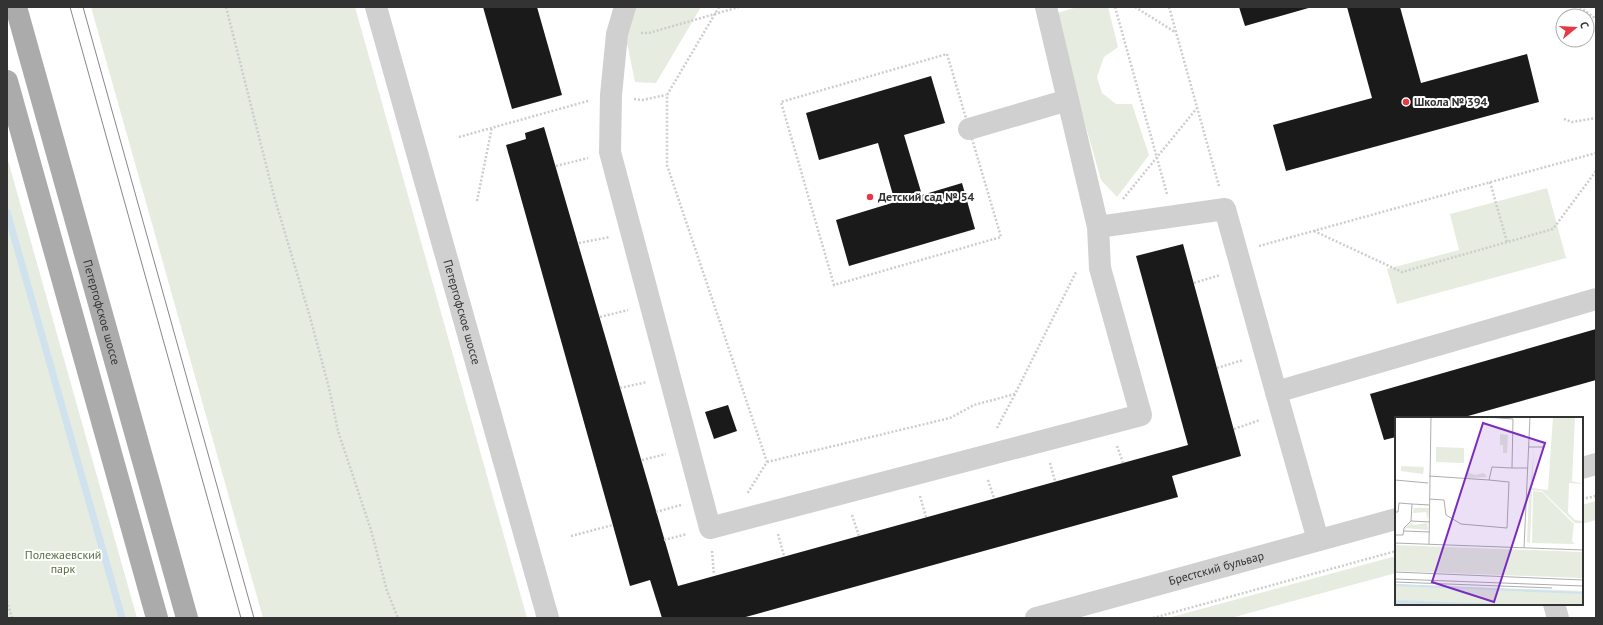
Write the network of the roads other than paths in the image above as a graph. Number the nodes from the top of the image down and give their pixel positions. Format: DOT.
graph roads {
  1 [pos="16,7"];
  2 [pos="376,7"];
  3 [pos="625,7"];
  4 [pos="1046,7"];
  5 [pos="7,81"];
  6 [pos="1068,100"];
  7 [pos="969,129"];
  8 [pos="1098,227"];
  9 [pos="1596,299"];
  10 [pos="1276,392"];
  11 [pos="1596,464"];
  12 [pos="1583,468"];
  13 [pos="1395,518"];
  14 [pos="1318,540"];
  15 [pos="1554,605"];
  16 [pos="157,618"];
  17 [pos="187,618"];
  18 [pos="548,618"];
  19 [pos="1036,618"];
  20 [pos="1558,618"];
  1 -- 17 [label="main road, Петергофское шоссе"];
  2 -- 18 [label="street, Петергофское шоссе"];
  3 -- 8 [label="street"];
  4 -- 6 [label="street"];
  5 -- 16 [label="main road"];
  6 -- 7 [label="street"];
  6 -- 8 [label="street"];
  8 -- 10 [label="street"];
  9 -- 10 [label="street"];
  10 -- 14 [label="street"];
  11 -- 12 [label="street"];
  13 -- 14 [label="street, Брестский бульвар"];
  14 -- 19 [label="street, Брестский бульвар"];
  15 -- 20 [label="street"];
}
